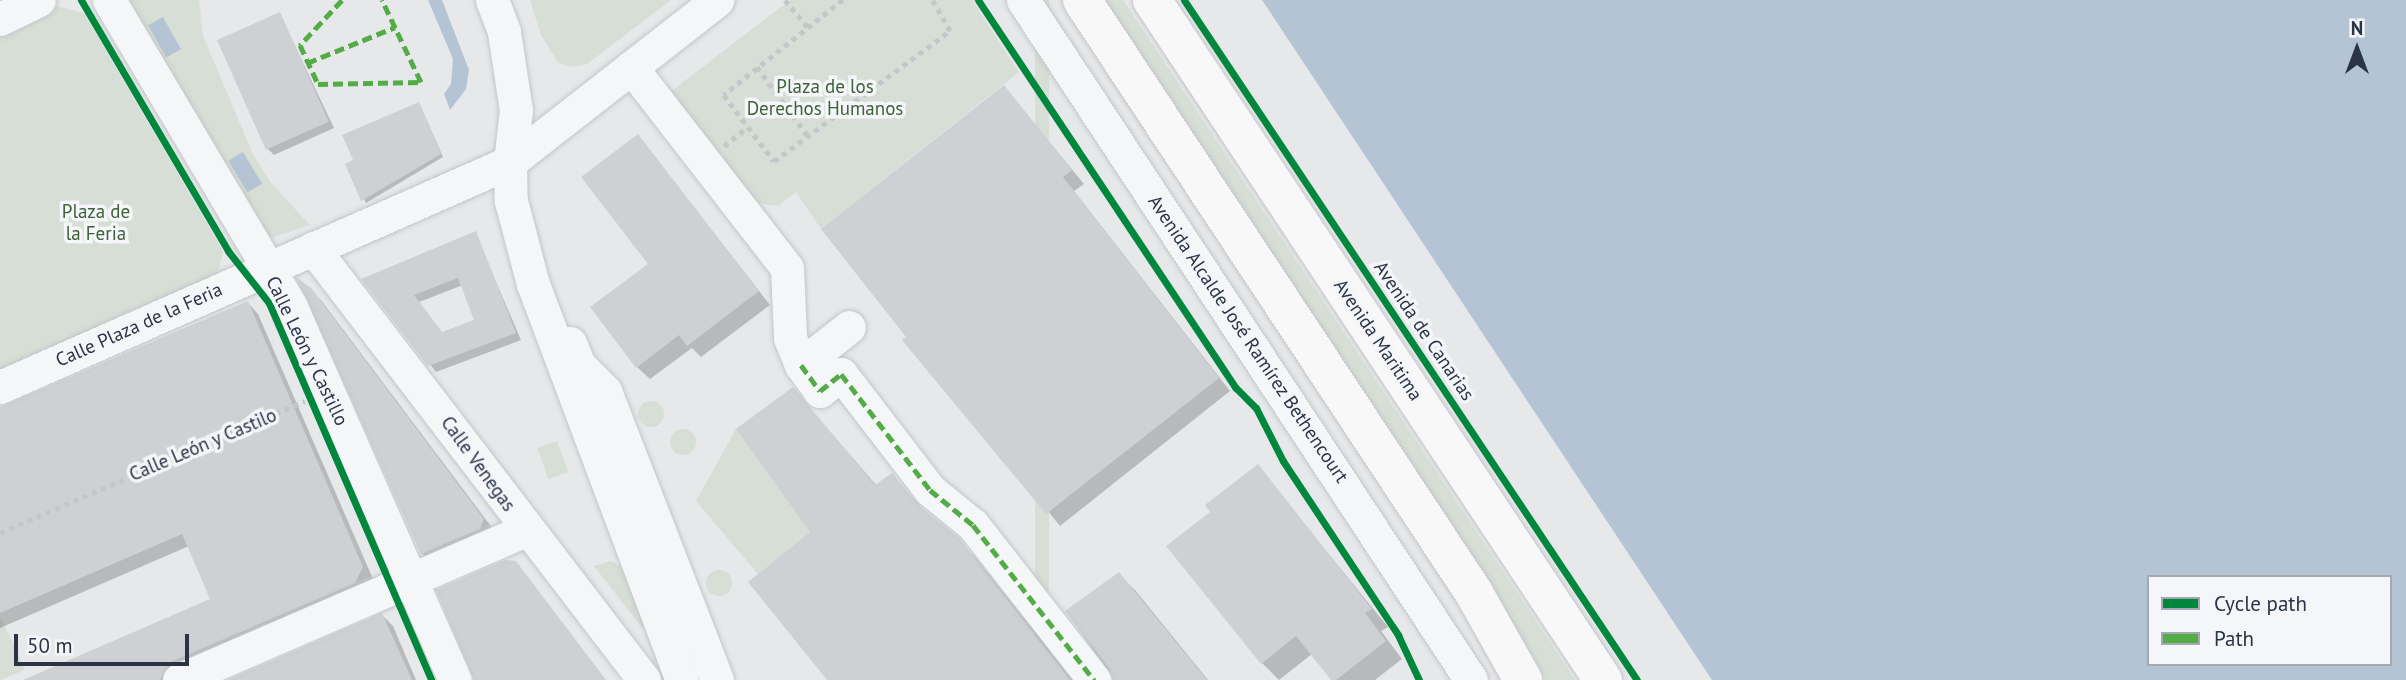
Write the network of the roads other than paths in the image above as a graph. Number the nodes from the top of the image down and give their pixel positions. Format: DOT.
graph roads {
  1 [pos="39,0"];
  2 [pos="109,0"];
  3 [pos="492,0"];
  4 [pos="717,0"];
  5 [pos="1023,0"];
  6 [pos="1082,0"];
  7 [pos="1152,0"];
  8 [pos="0,19"];
  9 [pos="631,67"];
  10 [pos="510,162"];
  11 [pos="511,201"];
  12 [pos="313,248"];
  13 [pos="267,266"];
  14 [pos="849,327"];
  15 [pos="801,365"];
  16 [pos="0,387"];
  17 [pos="526,530"];
  18 [pos="588,572"];
  19 [pos="411,576"];
  20 [pos="631,630"];
  21 [pos="639,674"];
  22 [pos="179,680"];
  23 [pos="456,680"];
  24 [pos="681,680"];
  25 [pos="717,680"];
  26 [pos="1094,680"];
  27 [pos="1471,680"];
  28 [pos="1523,680"];
  29 [pos="1603,680"];
  1 -- 8 [label="street"];
  2 -- 13 [label="street, Calle León y Castillo"];
  3 -- 10 [label="street"];
  4 -- 9 [label="street, Calle Plaza de la Feria"];
  5 -- 27 [label="street, Avenida Alcalde José Ramírez Bethencourt"];
  6 -- 28 [label="highway"];
  7 -- 29 [label="highway, Avenida Maritima"];
  9 -- 10 [label="street, Calle Plaza de la Feria"];
  9 -- 15 [label="street"];
  10 -- 11 [label="street"];
  10 -- 12 [label="street, Calle Plaza de la Feria"];
  11 -- 24 [label="street"];
  11 -- 25 [label="street"];
  12 -- 13 [label="street, Calle Plaza de la Feria"];
  12 -- 17 [label="street, Calle Venegas"];
  13 -- 16 [label="street, Calle Plaza de la Feria"];
  13 -- 19 [label="street, Calle León y Castillo"];
  14 -- 15 [label="street"];
  15 -- 26 [label="street"];
  17 -- 19 [label="street"];
  17 -- 21 [label="street, Calle Venegas"];
  18 -- 20 [label="street"];
  19 -- 22 [label="street"];
  19 -- 23 [label="street, Calle León y Castillo"];
  20 -- 21 [label="street"];
  20 -- 24 [label="street"];
}
